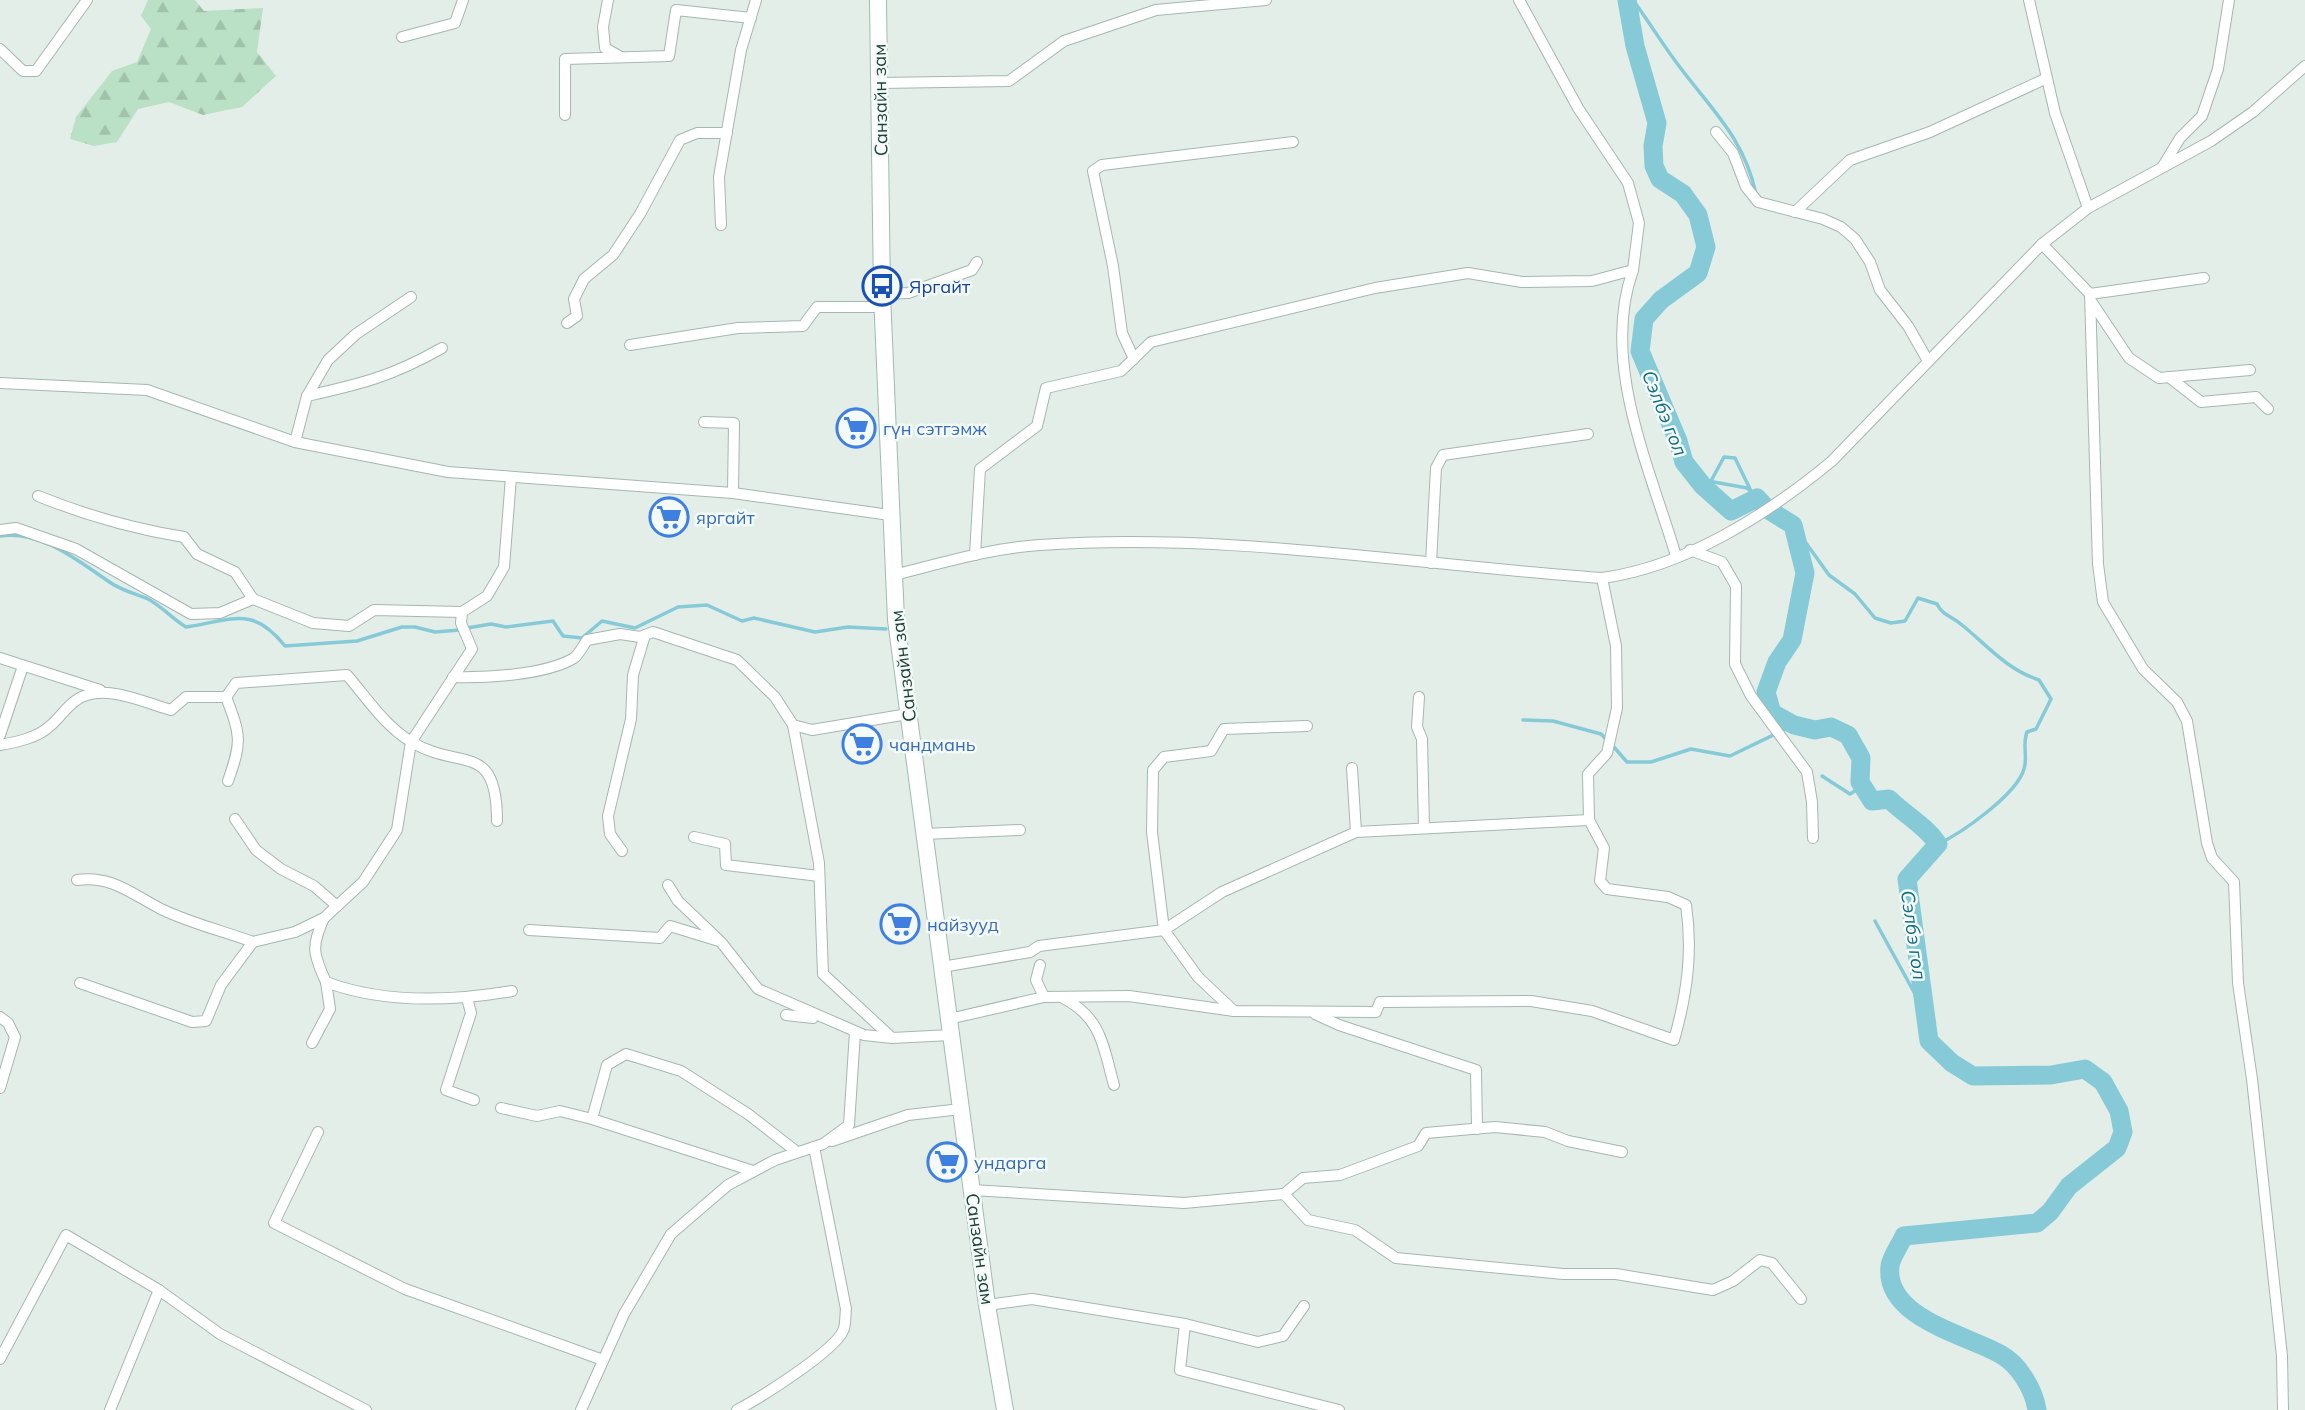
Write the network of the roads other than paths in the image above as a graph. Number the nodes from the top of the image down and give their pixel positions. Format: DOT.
graph roads {
  1 [pos="87,0"];
  2 [pos="463,0"];
  3 [pos="608,0"];
  4 [pos="755,0"];
  5 [pos="878,0"];
  6 [pos="1266,0"];
  7 [pos="1519,0"];
  8 [pos="2029,0"];
  9 [pos="2229,0"];
  10 [pos="751,18"];
  11 [pos="401,37"];
  12 [pos="0,49"];
  13 [pos="621,57"];
  14 [pos="2305,66"];
  15 [pos="2045,79"];
  16 [pos="880,83"];
  17 [pos="565,115"];
  18 [pos="1716,132"];
  19 [pos="727,133"];
  20 [pos="1293,142"];
  21 [pos="2161,169"];
  22 [pos="2088,208"];
  23 [pos="1795,212"];
  24 [pos="721,225"];
  25 [pos="2042,244"];
  26 [pos="977,262"];
  27 [pos="1633,270"];
  28 [pos="2204,278"];
  29 [pos="411,297"];
  30 [pos="2090,297"];
  31 [pos="883,300"];
  32 [pos="567,323"];
  33 [pos="630,345"];
  34 [pos="442,348"];
  35 [pos="1134,359"];
  36 [pos="1928,361"];
  37 [pos="2250,370"];
  38 [pos="2169,377"];
  39 [pos="0,383"];
  40 [pos="307,396"];
  41 [pos="2268,409"];
  42 [pos="704,422"];
  43 [pos="1588,434"];
  44 [pos="295,442"];
  45 [pos="511,477"];
  46 [pos="733,493"];
  47 [pos="38,496"];
  48 [pos="890,515"];
  49 [pos="0,530"];
  50 [pos="1690,550"];
  51 [pos="975,555"];
  52 [pos="1676,556"];
  53 [pos="1431,563"];
  54 [pos="894,575"];
  55 [pos="1602,578"];
  56 [pos="253,599"];
  57 [pos="462,612"];
  58 [pos="645,635"];
  59 [pos="0,658"];
  60 [pos="23,666"];
  61 [pos="453,677"];
  62 [pos="109,693"];
  63 [pos="226,696"];
  64 [pos="1419,697"];
  65 [pos="908,714"];
  66 [pos="793,725"];
  67 [pos="1307,726"];
  68 [pos="0,735"];
  69 [pos="411,742"];
  70 [pos="0,745"];
  71 [pos="1352,768"];
  72 [pos="228,781"];
  73 [pos="235,819"];
  74 [pos="1588,820"];
  75 [pos="497,821"];
  76 [pos="1424,828"];
  77 [pos="1020,830"];
  78 [pos="1356,832"];
  79 [pos="924,834"];
  80 [pos="694,837"];
  81 [pos="1813,838"];
  82 [pos="622,851"];
  83 [pos="819,876"];
  84 [pos="77,880"];
  85 [pos="668,885"];
  86 [pos="337,906"];
  87 [pos="324,918"];
  88 [pos="528,930"];
  89 [pos="1164,930"];
  90 [pos="253,942"];
  91 [pos="721,942"];
  92 [pos="1040,965"];
  93 [pos="942,967"];
  94 [pos="326,982"];
  95 [pos="80,983"];
  96 [pos="512,991"];
  97 [pos="1057,995"];
  98 [pos="1044,997"];
  99 [pos="467,999"];
  100 [pos="1234,1011"];
  101 [pos="1309,1011"];
  102 [pos="786,1015"];
  103 [pos="0,1017"];
  104 [pos="826,1021"];
  105 [pos="950,1027"];
  106 [pos="855,1032"];
  107 [pos="892,1038"];
  108 [pos="312,1043"];
  109 [pos="1114,1085"];
  110 [pos="0,1088"];
  111 [pos="474,1100"];
  112 [pos="501,1108"];
  113 [pos="961,1109"];
  114 [pos="592,1119"];
  115 [pos="1478,1129"];
  116 [pos="318,1132"];
  117 [pos="819,1145"];
  118 [pos="797,1152"];
  119 [pos="1622,1153"];
  120 [pos="753,1171"];
  121 [pos="972,1190"];
  122 [pos="1284,1194"];
  123 [pos="159,1290"];
  124 [pos="1801,1299"];
  125 [pos="987,1305"];
  126 [pos="1304,1306"];
  127 [pos="1185,1324"];
  128 [pos="0,1359"];
  129 [pos="603,1360"];
  130 [pos="115,1408"];
  131 [pos="366,1410"];
  132 [pos="581,1410"];
  133 [pos="737,1410"];
  134 [pos="1005,1410"];
  135 [pos="1339,1410"];
  136 [pos="2283,1410"];
  1 -- 12 [label="street"];
  2 -- 11 [label="street"];
  3 -- 13 [label="street"];
  4 -- 10 [label="street"];
  5 -- 16 [label="main road, Санзайн зам"];
  6 -- 16 [label="street"];
  7 -- 27 [label="street"];
  8 -- 15 [label="street"];
  9 -- 21 [label="street"];
  10 -- 13 [label="street"];
  10 -- 19 [label="street"];
  13 -- 17 [label="street"];
  14 -- 21 [label="street"];
  15 -- 22 [label="street"];
  15 -- 23 [label="street"];
  16 -- 31 [label="main road, Санзайн зам"];
  18 -- 23 [label="street"];
  19 -- 24 [label="street"];
  19 -- 32 [label="street"];
  20 -- 35 [label="street"];
  21 -- 22 [label="street"];
  22 -- 25 [label="street"];
  23 -- 36 [label="street"];
  25 -- 30 [label="street"];
  25 -- 36 [label="street"];
  26 -- 31 [label="street"];
  27 -- 35 [label="street"];
  27 -- 52 [label="street"];
  28 -- 30 [label="street"];
  29 -- 40 [label="street"];
  30 -- 38 [label="street"];
  30 -- 136 [label="street"];
  31 -- 33 [label="street"];
  31 -- 48 [label="main road, Санзайн зам"];
  34 -- 40 [label="street"];
  35 -- 51 [label="street"];
  36 -- 50 [label="street"];
  37 -- 38 [label="street"];
  38 -- 41 [label="street"];
  39 -- 44 [label="street"];
  40 -- 44 [label="street"];
  42 -- 46 [label="street"];
  43 -- 53 [label="street"];
  44 -- 45 [label="street"];
  45 -- 46 [label="street"];
  45 -- 57 [label="street"];
  46 -- 48 [label="street"];
  47 -- 56 [label="street"];
  48 -- 54 [label="main road, Санзайн зам"];
  49 -- 56 [label="street"];
  50 -- 52 [label="street"];
  50 -- 81 [label="street"];
  51 -- 53 [label="street"];
  51 -- 54 [label="street"];
  52 -- 55 [label="street"];
  53 -- 55 [label="street"];
  54 -- 65 [label="main road, Санзайн зам"];
  55 -- 74 [label="street"];
  56 -- 57 [label="street"];
  57 -- 61 [label="street"];
  58 -- 61 [label="street"];
  58 -- 66 [label="street"];
  58 -- 82 [label="street"];
  59 -- 60 [label="street"];
  60 -- 62 [label="street"];
  60 -- 68 [label="street"];
  61 -- 69 [label="street"];
  62 -- 63 [label="street"];
  62 -- 70 [label="street"];
  63 -- 69 [label="street"];
  63 -- 72 [label="street"];
  64 -- 76 [label="street"];
  65 -- 66 [label="street"];
  65 -- 79 [label="main road, Санзайн зам"];
  66 -- 83 [label="street"];
  67 -- 89 [label="street"];
  69 -- 75 [label="street"];
  69 -- 86 [label="street"];
  71 -- 78 [label="street"];
  73 -- 86 [label="street"];
  74 -- 76 [label="street"];
  74 -- 101 [label="street"];
  76 -- 78 [label="street"];
  77 -- 79 [label="street"];
  78 -- 89 [label="street"];
  79 -- 93 [label="main road, Санзайн зам"];
  80 -- 83 [label="street"];
  83 -- 107 [label="street"];
  84 -- 90 [label="street"];
  85 -- 91 [label="street"];
  86 -- 87 [label="street"];
  87 -- 90 [label="street"];
  87 -- 94 [label="street"];
  88 -- 91 [label="street"];
  89 -- 93 [label="street"];
  89 -- 100 [label="street"];
  90 -- 95 [label="street"];
  91 -- 104 [label="street"];
  92 -- 98 [label="street"];
  93 -- 105 [label="main road, Санзайн зам"];
  94 -- 99 [label="street"];
  94 -- 108 [label="street"];
  96 -- 99 [label="street"];
  97 -- 98 [label="street"];
  97 -- 100 [label="street"];
  97 -- 109 [label="street"];
  98 -- 105 [label="street"];
  99 -- 111 [label="street"];
  100 -- 101 [label="street"];
  101 -- 115 [label="street"];
  102 -- 104 [label="street"];
  103 -- 110 [label="street"];
  104 -- 106 [label="street"];
  105 -- 107 [label="street"];
  105 -- 113 [label="main road, Санзайн зам"];
  106 -- 107 [label="street"];
  106 -- 117 [label="street"];
  112 -- 114 [label="street"];
  113 -- 117 [label="street"];
  113 -- 121 [label="main road, Санзайн зам"];
  114 -- 118 [label="street"];
  114 -- 120 [label="street"];
  115 -- 119 [label="street"];
  115 -- 122 [label="street"];
  116 -- 129 [label="street"];
  117 -- 118 [label="street"];
  117 -- 133 [label="street"];
  118 -- 120 [label="street"];
  120 -- 129 [label="street"];
  121 -- 122 [label="street"];
  121 -- 125 [label="main road, Санзайн зам"];
  122 -- 124 [label="street"];
  123 -- 128 [label="street"];
  123 -- 130 [label="street"];
  123 -- 131 [label="street"];
  125 -- 127 [label="street"];
  125 -- 134 [label="main road, Санзайн зам"];
  126 -- 127 [label="street"];
  127 -- 135 [label="street"];
  129 -- 132 [label="street"];
}
